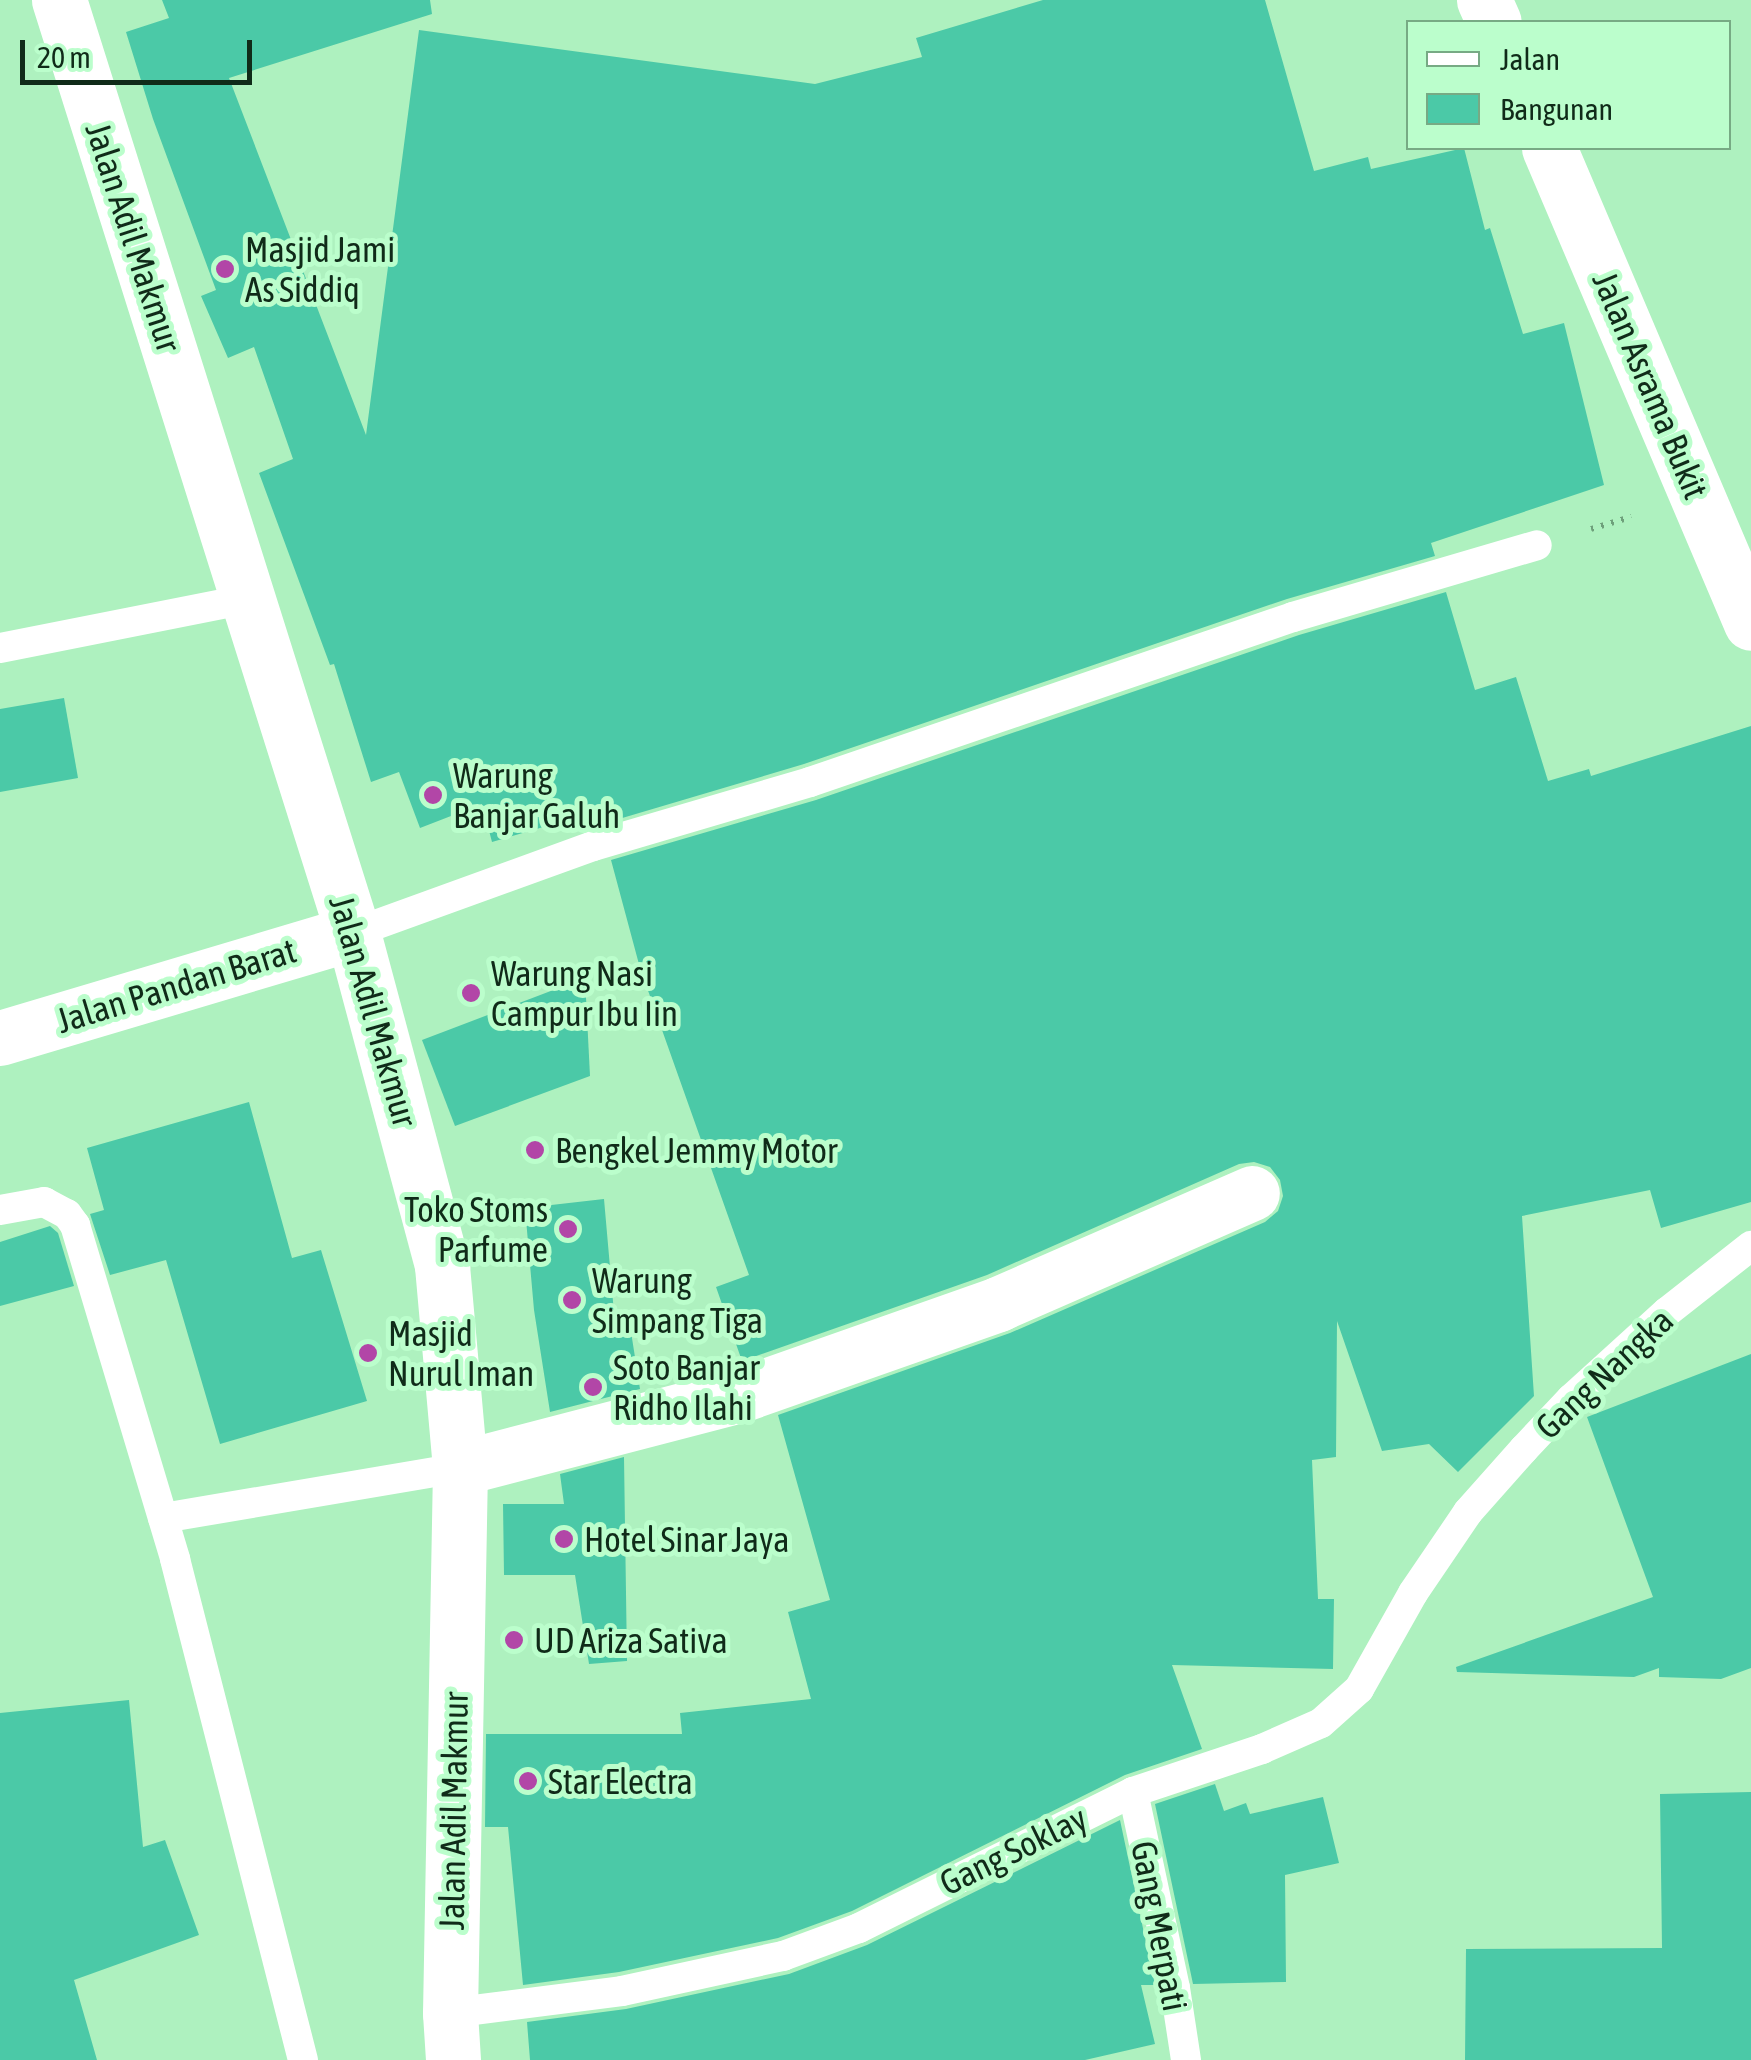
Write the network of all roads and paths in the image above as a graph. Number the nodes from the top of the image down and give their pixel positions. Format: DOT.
graph roads {
  1 [pos="59,0"];
  2 [pos="1550,150"];
  3 [pos="1700,497"];
  4 [pos="1537,545"];
  5 [pos="248,599"];
  6 [pos="1751,623"];
  7 [pos="0,648"];
  8 [pos="353,933"];
  9 [pos="0,1038"];
  10 [pos="1252,1192"];
  11 [pos="0,1210"];
  12 [pos="1751,1246"];
  13 [pos="460,1468"];
  14 [pos="1468,1512"];
  15 [pos="163,1518"];
  16 [pos="1133,1792"];
  17 [pos="452,2036"];
  18 [pos="304,2060"];
  19 [pos="1186,2060"];
  1 -- 5 [label="street, Jalan Adil Makmur"];
  2 -- 3 [label="street, Jalan Asrama Bukit"];
  3 -- 4 [label="path"];
  3 -- 6 [label="street, Jalan Asrama Bukit"];
  4 -- 8 [label="lane"];
  5 -- 7 [label="lane"];
  5 -- 8 [label="street, Jalan Adil Makmur"];
  8 -- 9 [label="street, Jalan Pandan Barat"];
  8 -- 13 [label="street, Jalan Adil Makmur"];
  10 -- 13 [label="street"];
  11 -- 15 [label="lane"];
  12 -- 14 [label="lane, Gang Nangka"];
  13 -- 15 [label="lane"];
  13 -- 17 [label="street, Jalan Adil Makmur"];
  14 -- 16 [label="lane, Gang Soklay"];
  15 -- 18 [label="lane"];
  16 -- 17 [label="lane, Gang Soklay"];
  16 -- 19 [label="lane, Gang Merpati"];
}
